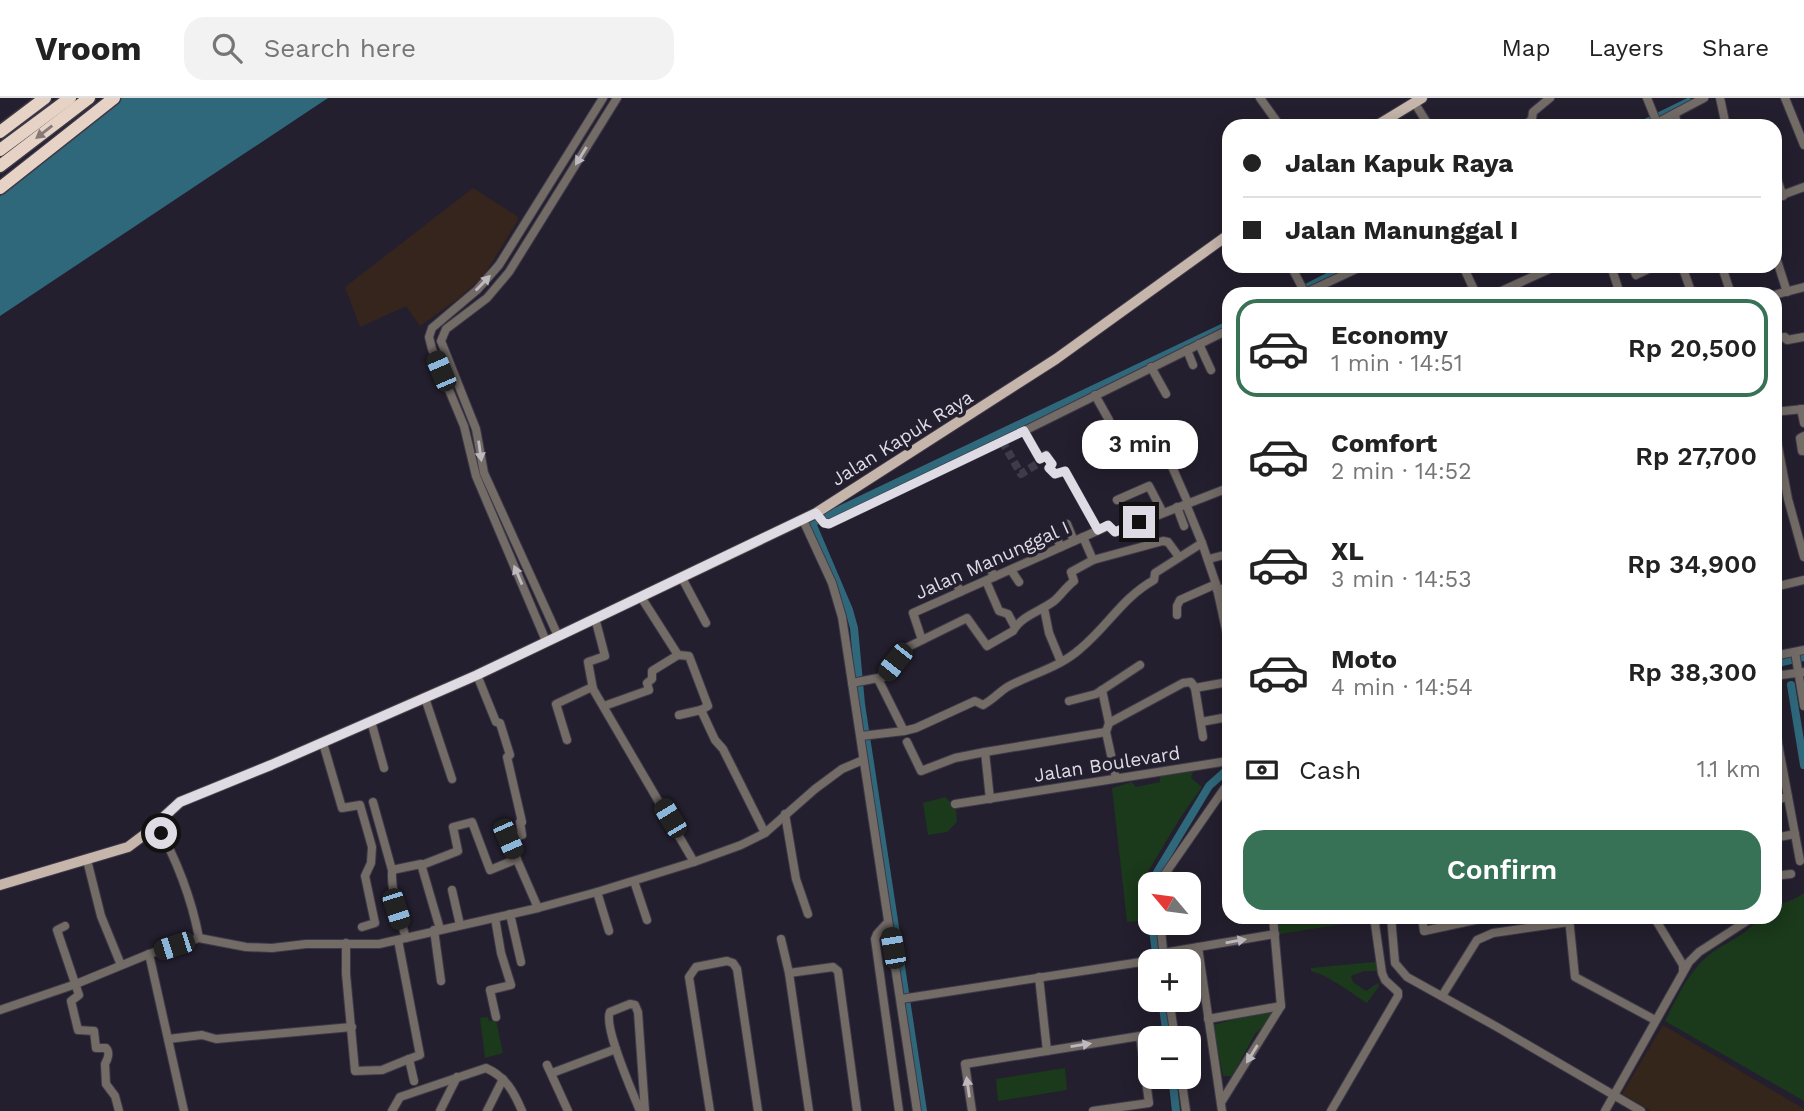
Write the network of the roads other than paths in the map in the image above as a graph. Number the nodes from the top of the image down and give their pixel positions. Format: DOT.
graph roads {
  1 [pos="45,98"];
  2 [pos="70,98"];
  3 [pos="89,98"];
  4 [pos="114,98"];
  5 [pos="603,98"];
  6 [pos="617,98"];
  7 [pos="1259,98"];
  8 [pos="1550,98"];
  9 [pos="1647,98"];
  10 [pos="1704,98"];
  11 [pos="1720,98"];
  12 [pos="1785,98"];
  13 [pos="1418,100"];
  14 [pos="1675,114"];
  15 [pos="1275,119"];
  16 [pos="1388,119"];
  17 [pos="1426,119"];
  18 [pos="1532,119"];
  19 [pos="1654,119"];
  20 [pos="1661,119"];
  21 [pos="1676,119"];
  22 [pos="1724,119"];
  23 [pos="0,132"];
  24 [pos="1804,145"];
  25 [pos="0,150"];
  26 [pos="0,166"];
  27 [pos="1804,187"];
  28 [pos="0,188"];
  29 [pos="1782,196"];
  30 [pos="1222,239"];
  31 [pos="1345,273"];
  32 [pos="1541,273"];
  33 [pos="1781,273"];
  34 [pos="1312,287"];
  35 [pos="1510,287"];
  36 [pos="1804,287"];
  37 [pos="1787,292"];
  38 [pos="1782,293"];
  39 [pos="1222,333"];
  40 [pos="1804,337"];
  41 [pos="1782,338"];
  42 [pos="1199,344"];
  43 [pos="1187,350"];
  44 [pos="1193,365"];
  45 [pos="1151,368"];
  46 [pos="1211,370"];
  47 [pos="1167,394"];
  48 [pos="1096,395"];
  49 [pos="1803,409"];
  50 [pos="1782,411"];
  51 [pos="1109,420"];
  52 [pos="1804,423"];
  53 [pos="1024,431"];
  54 [pos="1804,436"];
  55 [pos="1804,451"];
  56 [pos="1170,462"];
  57 [pos="1782,467"];
  58 [pos="1222,490"];
  59 [pos="1117,500"];
  60 [pos="1187,503"];
  61 [pos="1177,507"];
  62 [pos="1163,513"];
  63 [pos="819,517"];
  64 [pos="803,520"];
  65 [pos="1067,524"];
  66 [pos="1184,526"];
  67 [pos="1098,530"];
  68 [pos="1053,531"];
  69 [pos="1083,537"];
  70 [pos="1074,541"];
  71 [pos="1039,543"];
  72 [pos="1202,543"];
  73 [pos="1060,547"];
  74 [pos="1044,554"];
  75 [pos="1222,556"];
  76 [pos="1804,556"];
  77 [pos="1179,557"];
  78 [pos="1209,559"];
  79 [pos="1093,560"];
  80 [pos="989,565"];
  81 [pos="1011,570"];
  82 [pos="954,576"];
  83 [pos="682,578"];
  84 [pos="990,579"];
  85 [pos="1804,580"];
  86 [pos="1019,582"];
  87 [pos="1782,585"];
  88 [pos="1216,587"];
  89 [pos="1222,587"];
  90 [pos="960,592"];
  91 [pos="641,597"];
  92 [pos="1044,608"];
  93 [pos="1222,613"];
  94 [pos="1177,615"];
  95 [pos="595,618"];
  96 [pos="706,623"];
  97 [pos="1014,627"];
  98 [pos="556,632"];
  99 [pos="544,637"];
  100 [pos="922,640"];
  101 [pos="1799,653"];
  102 [pos="678,655"];
  103 [pos="1061,662"];
  104 [pos="1140,666"];
  105 [pos="1801,672"];
  106 [pos="477,675"];
  107 [pos="1782,675"];
  108 [pos="878,679"];
  109 [pos="853,683"];
  110 [pos="1222,683"];
  111 [pos="1195,688"];
  112 [pos="593,689"];
  113 [pos="1102,690"];
  114 [pos="425,698"];
  115 [pos="1069,701"];
  116 [pos="604,706"];
  117 [pos="1804,706"];
  118 [pos="701,710"];
  119 [pos="679,715"];
  120 [pos="1222,718"];
  121 [pos="371,721"];
  122 [pos="1201,722"];
  123 [pos="1108,727"];
  124 [pos="904,731"];
  125 [pos="865,735"];
  126 [pos="1203,737"];
  127 [pos="567,740"];
  128 [pos="907,742"];
  129 [pos="323,743"];
  130 [pos="985,752"];
  131 [pos="863,760"];
  132 [pos="1222,762"];
  133 [pos="384,768"];
  134 [pos="1782,776"];
  135 [pos="1116,778"];
  136 [pos="452,779"];
  137 [pos="1222,792"];
  138 [pos="1788,797"];
  139 [pos="1782,798"];
  140 [pos="990,799"];
  141 [pos="373,802"];
  142 [pos="955,803"];
  143 [pos="785,814"];
  144 [pos="156,824"];
  145 [pos="765,833"];
  146 [pos="1795,834"];
  147 [pos="1782,836"];
  148 [pos="517,859"];
  149 [pos="87,860"];
  150 [pos="1800,861"];
  151 [pos="694,862"];
  152 [pos="422,864"];
  153 [pos="392,870"];
  154 [pos="1166,872"];
  155 [pos="1791,874"];
  156 [pos="1782,875"];
  157 [pos="634,881"];
  158 [pos="0,885"];
  159 [pos="452,890"];
  160 [pos="597,892"];
  161 [pos="538,908"];
  162 [pos="510,914"];
  163 [pos="808,914"];
  164 [pos="495,918"];
  165 [pos="646,920"];
  166 [pos="888,922"];
  167 [pos="1274,924"];
  168 [pos="1375,924"];
  169 [pos="1392,924"];
  170 [pos="1423,924"];
  171 [pos="1456,924"];
  172 [pos="1544,924"];
  173 [pos="1569,924"];
  174 [pos="1658,924"];
  175 [pos="1742,924"];
  176 [pos="460,925"];
  177 [pos="65,926"];
  178 [pos="362,927"];
  179 [pos="437,930"];
  180 [pos="609,931"];
  181 [pos="1275,934"];
  182 [pos="199,938"];
  183 [pos="402,939"];
  184 [pos="781,939"];
  185 [pos="346,943"];
  186 [pos="1201,950"];
  187 [pos="149,954"];
  188 [pos="521,962"];
  189 [pos="1138,962"];
  190 [pos="121,965"];
  191 [pos="1201,971"];
  192 [pos="1683,971"];
  193 [pos="789,973"];
  194 [pos="1039,977"];
  195 [pos="441,981"];
  196 [pos="76,984"];
  197 [pos="1442,996"];
  198 [pos="902,998"];
  199 [pos="1281,1006"];
  200 [pos="0,1010"];
  201 [pos="496,1017"];
  202 [pos="1208,1019"];
  203 [pos="1655,1020"];
  204 [pos="352,1027"];
  205 [pos="168,1039"];
  206 [pos="616,1049"];
  207 [pos="1047,1051"];
  208 [pos="409,1059"];
  209 [pos="547,1065"];
  210 [pos="552,1073"];
  211 [pos="457,1077"];
  212 [pos="503,1079"];
  213 [pos="414,1081"];
  214 [pos="1182,1089"];
  215 [pos="1614,1095"];
  216 [pos="1222,1101"];
  217 [pos="119,1111"];
  218 [pos="184,1111"];
  219 [pos="392,1111"];
  220 [pos="440,1111"];
  221 [pos="487,1111"];
  222 [pos="522,1111"];
  223 [pos="568,1111"];
  224 [pos="642,1111"];
  225 [pos="710,1111"];
  226 [pos="758,1111"];
  227 [pos="809,1111"];
  228 [pos="858,1111"];
  229 [pos="899,1111"];
  230 [pos="917,1111"];
  231 [pos="972,1111"];
  232 [pos="1093,1111"];
  233 [pos="1185,1111"];
  234 [pos="1222,1111"];
  235 [pos="1331,1111"];
  236 [pos="1605,1111"];
  237 [pos="1640,1111"];
  1 -- 23 [label="highway"];
  2 -- 25 [label="highway"];
  3 -- 26 [label="highway, one-way"];
  4 -- 28 [label="highway"];
  99 -- 5 [label="street, one-way"];
  6 -- 98 [label="street, one-way"];
  7 -- 15 [label="street"];
  8 -- 18 [label="street"];
  9 -- 19 [label="street"];
  10 -- 14 [label="street"];
  11 -- 22 [label="street"];
  12 -- 24 [label="street"];
  13 -- 16 [label="main road"];
  13 -- 17 [label="street"];
  14 -- 20 [label="street"];
  14 -- 21 [label="street"];
  27 -- 29 [label="street"];
  30 -- 63 [label="main road, Jalan Kapuk Raya"];
  31 -- 34 [label="street"];
  32 -- 35 [label="street"];
  33 -- 37 [label="street"];
  36 -- 37 [label="street"];
  37 -- 38 [label="street"];
  39 -- 42 [label="street"];
  40 -- 41 [label="street"];
  42 -- 43 [label="street"];
  42 -- 46 [label="street"];
  43 -- 44 [label="street"];
  43 -- 45 [label="street"];
  45 -- 47 [label="street"];
  45 -- 48 [label="street"];
  48 -- 51 [label="street"];
  48 -- 53 [label="street"];
  49 -- 50 [label="street"];
  49 -- 52 [label="street"];
  53 -- 63 [label="street"];
  53 -- 67 [label="street"];
  54 -- 55 [label="street"];
  56 -- 60 [label="street"];
  57 -- 76 [label="street"];
  58 -- 60 [label="street, Jalan Manunggal I"];
  59 -- 62 [label="street"];
  60 -- 61 [label="street, Jalan Manunggal I"];
  60 -- 72 [label="street"];
  61 -- 62 [label="street, Jalan Manunggal I"];
  61 -- 66 [label="street"];
  62 -- 67 [label="street, Jalan Manunggal I"];
  63 -- 64 [label="main road, Jalan Kapuk Raya"];
  64 -- 83 [label="main road, Jalan Kapuk Raya"];
  64 -- 109 [label="street"];
  65 -- 70 [label="street"];
  67 -- 69 [label="street, Jalan Manunggal I"];
  68 -- 73 [label="street"];
  69 -- 70 [label="street, Jalan Manunggal I"];
  69 -- 79 [label="street"];
  70 -- 73 [label="street, Jalan Manunggal I"];
  71 -- 74 [label="street"];
  72 -- 77 [label="street"];
  72 -- 78 [label="street"];
  73 -- 74 [label="street, Jalan Manunggal I"];
  74 -- 81 [label="street, Jalan Manunggal I"];
  75 -- 78 [label="street"];
  77 -- 79 [label="street"];
  77 -- 103 [label="street"];
  78 -- 88 [label="street"];
  79 -- 92 [label="street"];
  80 -- 84 [label="street"];
  81 -- 84 [label="street, Jalan Manunggal I"];
  81 -- 86 [label="street"];
  82 -- 90 [label="street"];
  83 -- 91 [label="main road, Jalan Kapuk Raya"];
  83 -- 96 [label="street"];
  84 -- 90 [label="street, Jalan Manunggal I"];
  84 -- 97 [label="street"];
  85 -- 87 [label="street"];
  88 -- 89 [label="street"];
  88 -- 93 [label="street"];
  88 -- 94 [label="street"];
  90 -- 100 [label="street, Jalan Manunggal I"];
  91 -- 95 [label="main road, Jalan Kapuk Raya"];
  91 -- 102 [label="street"];
  92 -- 97 [label="street"];
  92 -- 103 [label="street"];
  95 -- 98 [label="main road, Jalan Kapuk Raya"];
  95 -- 112 [label="street"];
  97 -- 100 [label="street"];
  98 -- 99 [label="main road, Jalan Kapuk Raya"];
  99 -- 106 [label="main road, Jalan Kapuk Raya"];
  100 -- 108 [label="street"];
  101 -- 105 [label="street"];
  102 -- 116 [label="street"];
  102 -- 118 [label="street"];
  103 -- 124 [label="street"];
  104 -- 113 [label="street"];
  105 -- 107 [label="street"];
  105 -- 117 [label="street"];
  106 -- 114 [label="main road, Jalan Kapuk Raya"];
  106 -- 148 [label="street"];
  108 -- 109 [label="street"];
  108 -- 124 [label="street"];
  109 -- 125 [label="street"];
  110 -- 111 [label="street"];
  111 -- 122 [label="street"];
  111 -- 123 [label="street"];
  112 -- 116 [label="street"];
  112 -- 127 [label="street"];
  113 -- 115 [label="street"];
  113 -- 123 [label="street"];
  114 -- 121 [label="main road, Jalan Kapuk Raya"];
  114 -- 136 [label="street"];
  116 -- 151 [label="street"];
  118 -- 119 [label="street"];
  118 -- 145 [label="street"];
  120 -- 122 [label="street"];
  121 -- 129 [label="main road, Jalan Kapuk Raya"];
  121 -- 133 [label="street"];
  122 -- 126 [label="street"];
  123 -- 130 [label="street"];
  123 -- 135 [label="street"];
  124 -- 125 [label="street"];
  125 -- 131 [label="street"];
  128 -- 130 [label="street"];
  129 -- 144 [label="main road, Jalan Kapuk Raya"];
  129 -- 178 [label="street"];
  130 -- 140 [label="street"];
  131 -- 143 [label="street"];
  131 -- 166 [label="street"];
  132 -- 135 [label="street, Jalan Boulevard"];
  134 -- 138 [label="street"];
  135 -- 140 [label="street, Jalan Boulevard"];
  137 -- 154 [label="street"];
  138 -- 139 [label="street"];
  138 -- 146 [label="street"];
  140 -- 142 [label="street, Jalan Boulevard"];
  141 -- 153 [label="street"];
  143 -- 145 [label="street"];
  143 -- 163 [label="street"];
  144 -- 149 [label="main road, Jalan Kapuk Raya"];
  144 -- 182 [label="street"];
  145 -- 151 [label="street"];
  146 -- 147 [label="street"];
  146 -- 150 [label="street"];
  148 -- 152 [label="street"];
  148 -- 161 [label="street"];
  149 -- 158 [label="main road, Jalan Kapuk Raya"];
  149 -- 190 [label="street"];
  151 -- 157 [label="street"];
  152 -- 153 [label="street"];
  152 -- 179 [label="street"];
  153 -- 183 [label="street"];
  155 -- 156 [label="street"];
  157 -- 160 [label="street"];
  157 -- 165 [label="street"];
  159 -- 176 [label="street"];
  160 -- 161 [label="street"];
  160 -- 180 [label="street"];
  161 -- 162 [label="street"];
  162 -- 164 [label="street"];
  162 -- 188 [label="street"];
  164 -- 176 [label="street"];
  164 -- 201 [label="street"];
  166 -- 198 [label="street"];
  166 -- 229 [label="street"];
  167 -- 181 [label="street"];
  168 -- 235 [label="street"];
  169 -- 197 [label="street"];
  170 -- 171 [label="street"];
  172 -- 197 [label="street"];
  173 -- 203 [label="street"];
  174 -- 192 [label="street"];
  175 -- 192 [label="street"];
  176 -- 179 [label="street"];
  177 -- 196 [label="street"];
  179 -- 183 [label="street"];
  179 -- 195 [label="street"];
  186 -- 181 [label="street, one-way"];
  181 -- 199 [label="street"];
  182 -- 185 [label="street"];
  182 -- 187 [label="street"];
  183 -- 185 [label="street"];
  183 -- 208 [label="street"];
  184 -- 193 [label="street"];
  185 -- 204 [label="street"];
  187 -- 190 [label="street"];
  187 -- 205 [label="street"];
  189 -- 194 [label="street"];
  190 -- 196 [label="street"];
  191 -- 202 [label="street"];
  192 -- 203 [label="street"];
  193 -- 227 [label="street"];
  193 -- 228 [label="street"];
  194 -- 198 [label="street"];
  194 -- 207 [label="street"];
  196 -- 200 [label="street"];
  196 -- 217 [label="street"];
  197 -- 215 [label="street"];
  198 -- 230 [label="street"];
  199 -- 202 [label="street"];
  199 -- 216 [label="street, one-way"];
  202 -- 216 [label="street"];
  203 -- 215 [label="street"];
  204 -- 205 [label="street"];
  204 -- 208 [label="street"];
  205 -- 218 [label="street"];
  206 -- 210 [label="street"];
  206 -- 224 [label="street"];
  206 -- 224 [label="street"];
  231 -- 207 [label="street, one-way"];
  207 -- 232 [label="street, one-way"];
  208 -- 213 [label="street"];
  209 -- 210 [label="street"];
  210 -- 223 [label="street"];
  211 -- 212 [label="street"];
  211 -- 219 [label="street"];
  211 -- 220 [label="street"];
  212 -- 221 [label="street"];
  212 -- 222 [label="street"];
  214 -- 233 [label="street"];
  215 -- 236 [label="street"];
  215 -- 237 [label="street"];
  216 -- 234 [label="street"];
  225 -- 226 [label="street"];
}
